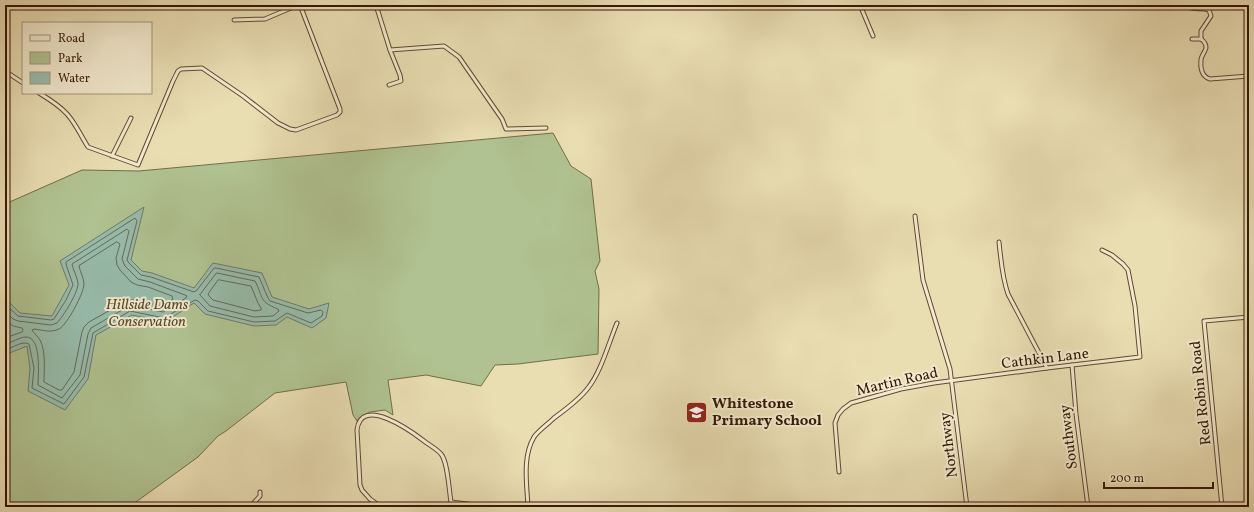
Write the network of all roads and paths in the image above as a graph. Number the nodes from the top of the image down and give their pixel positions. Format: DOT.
graph roads {
  1 [pos="299,5"];
  2 [pos="376,5"];
  3 [pos="860,5"];
  4 [pos="1183,5"];
  5 [pos="234,20"];
  6 [pos="873,36"];
  7 [pos="1192,39"];
  8 [pos="1201,39"];
  9 [pos="390,50"];
  10 [pos="5,71"];
  11 [pos="1249,76"];
  12 [pos="22,82"];
  13 [pos="389,85"];
  14 [pos="40,94"];
  15 [pos="131,118"];
  16 [pos="546,128"];
  17 [pos="112,156"];
  18 [pos="915,216"];
  19 [pos="999,242"];
  20 [pos="1102,250"];
  21 [pos="1249,317"];
  22 [pos="617,323"];
  23 [pos="1072,365"];
  24 [pos="1048,368"];
  25 [pos="952,380"];
  26 [pos="839,472"];
  27 [pos="260,492"];
  28 [pos="451,502"];
  29 [pos="250,507"];
  30 [pos="381,507"];
  31 [pos="448,507"];
  32 [pos="491,507"];
  33 [pos="528,507"];
  34 [pos="967,507"];
  35 [pos="1088,507"];
  36 [pos="1222,507"];
  1 -- 5 [label="street"];
  1 -- 17 [label="street"];
  2 -- 9 [label="street"];
  3 -- 6 [label="street"];
  4 -- 8 [label="street"];
  7 -- 8 [label="street"];
  8 -- 11 [label="street"];
  9 -- 13 [label="street"];
  9 -- 16 [label="street"];
  10 -- 12 [label="street"];
  14 -- 17 [label="street"];
  15 -- 17 [label="street"];
  18 -- 25 [label="street, Northway"];
  19 -- 24 [label="street"];
  20 -- 23 [label="street, Cathkin Lane"];
  21 -- 36 [label="street, Red Robin Road"];
  22 -- 33 [label="street"];
  23 -- 24 [label="street, Cathkin Lane"];
  23 -- 35 [label="street, Southway"];
  24 -- 25 [label="street, Cathkin Lane"];
  25 -- 26 [label="street, Martin Road"];
  25 -- 34 [label="street, Northway"];
  27 -- 29 [label="street"];
  28 -- 30 [label="street"];
  28 -- 31 [label="street"];
  28 -- 32 [label="street"];
}
